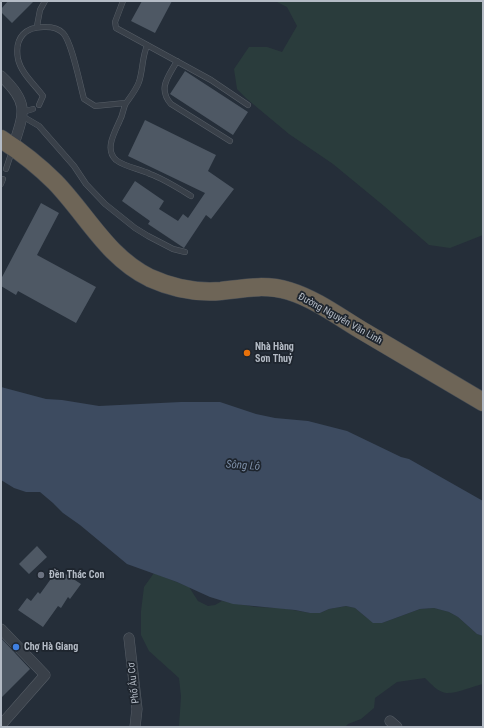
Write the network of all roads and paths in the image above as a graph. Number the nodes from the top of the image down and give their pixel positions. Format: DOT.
graph roads {
  1 [pos="46,1"];
  2 [pos="123,1"];
  3 [pos="37,26"];
  4 [pos="147,46"];
  5 [pos="177,61"];
  6 [pos="1,76"];
  7 [pos="125,103"];
  8 [pos="40,105"];
  9 [pos="248,105"];
  10 [pos="33,108"];
  11 [pos="23,114"];
  12 [pos="230,140"];
  13 [pos="7,143"];
  14 [pos="6,169"];
  15 [pos="191,196"];
  16 [pos="185,252"];
  17 [pos="483,402"];
  18 [pos="1,629"];
  19 [pos="130,638"];
  20 [pos="1,725"];
  21 [pos="135,727"];
  1 -- 3 [label="lane"];
  2 -- 4 [label="lane"];
  3 -- 7 [label="lane"];
  3 -- 8 [label="lane"];
  4 -- 5 [label="lane"];
  4 -- 7 [label="lane"];
  5 -- 9 [label="lane"];
  5 -- 12 [label="lane"];
  6 -- 11 [label="street"];
  7 -- 15 [label="lane"];
  10 -- 11 [label="lane"];
  11 -- 13 [label="street"];
  11 -- 16 [label="lane"];
  13 -- 14 [label="lane"];
  13 -- 17 [label="highway, Đường Nguyễn Văn Linh"];
  18 -- 20 [label="street"];
  19 -- 21 [label="street, Phố Âu Cơ"];
}
